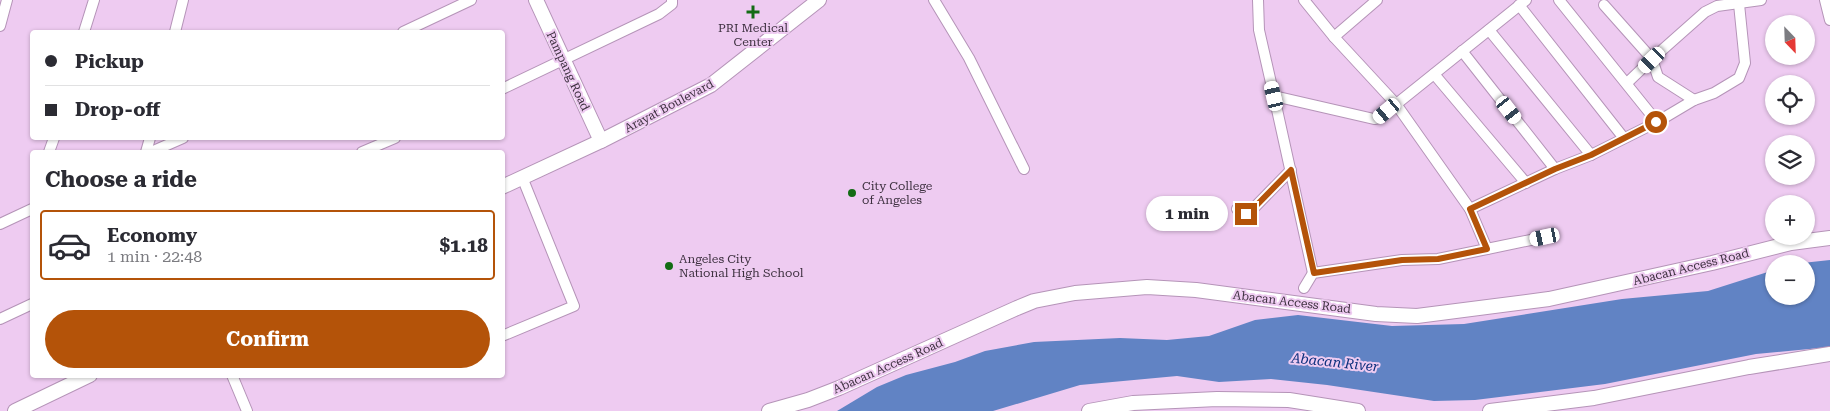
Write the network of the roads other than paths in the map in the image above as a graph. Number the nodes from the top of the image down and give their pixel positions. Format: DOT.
graph roads {
  1 [pos="7,0"];
  2 [pos="94,0"];
  3 [pos="183,0"];
  4 [pos="472,0"];
  5 [pos="536,0"];
  6 [pos="672,0"];
  7 [pos="819,0"];
  8 [pos="934,0"];
  9 [pos="1258,0"];
  10 [pos="1304,0"];
  11 [pos="1377,0"];
  12 [pos="1559,0"];
  13 [pos="1761,0"];
  14 [pos="1825,0"];
  15 [pos="1523,3"];
  16 [pos="1739,4"];
  17 [pos="1604,5"];
  18 [pos="1830,20"];
  19 [pos="0,26"];
  20 [pos="85,30"];
  21 [pos="176,30"];
  22 [pos="407,30"];
  23 [pos="1489,30"];
  24 [pos="1334,37"];
  25 [pos="1462,51"];
  26 [pos="563,60"];
  27 [pos="1652,60"];
  28 [pos="1434,74"];
  29 [pos="1627,83"];
  30 [pos="505,88"];
  31 [pos="1274,96"];
  32 [pos="1694,100"];
  33 [pos="1396,104"];
  34 [pos="1656,122"];
  35 [pos="1623,137"];
  36 [pos="178,140"];
  37 [pos="390,140"];
  38 [pos="602,141"];
  39 [pos="156,150"];
  40 [pos="367,150"];
  41 [pos="1591,155"];
  42 [pos="1024,169"];
  43 [pos="1555,169"];
  44 [pos="1291,170"];
  45 [pos="522,178"];
  46 [pos="1526,183"];
  47 [pos="505,186"];
  48 [pos="1470,209"];
  49 [pos="30,210"];
  50 [pos="1237,210"];
  51 [pos="0,224"];
  52 [pos="1545,237"];
  53 [pos="1830,238"];
  54 [pos="1487,249"];
  55 [pos="1314,273"];
  56 [pos="1304,288"];
  57 [pos="30,305"];
  58 [pos="0,319"];
  59 [pos="505,335"];
  60 [pos="1830,354"];
  61 [pos="84,378"];
  62 [pos="233,378"];
  63 [pos="1276,405"];
  64 [pos="14,411"];
  65 [pos="247,411"];
  66 [pos="769,411"];
  67 [pos="1089,411"];
  68 [pos="1358,411"];
  69 [pos="1490,411"];
  1 -- 19 [label="street"];
  2 -- 20 [label="street"];
  3 -- 21 [label="street"];
  4 -- 22 [label="street"];
  5 -- 26 [label="street, Pampang Road"];
  6 -- 26 [label="street"];
  7 -- 38 [label="street, Arayat Boulevard"];
  8 -- 42 [label="street"];
  9 -- 31 [label="street"];
  10 -- 24 [label="street"];
  11 -- 24 [label="street"];
  12 -- 29 [label="street"];
  13 -- 16 [label="street"];
  14 -- 18 [label="street"];
  15 -- 23 [label="street"];
  15 -- 35 [label="street"];
  16 -- 27 [label="street"];
  16 -- 32 [label="street"];
  17 -- 27 [label="street"];
  23 -- 25 [label="street"];
  23 -- 41 [label="street"];
  24 -- 33 [label="street"];
  25 -- 28 [label="street"];
  25 -- 43 [label="street"];
  26 -- 30 [label="street"];
  26 -- 38 [label="street, Pampang Road"];
  27 -- 29 [label="street"];
  27 -- 32 [label="street"];
  28 -- 33 [label="street"];
  28 -- 46 [label="street"];
  29 -- 34 [label="street"];
  31 -- 33 [label="street"];
  31 -- 44 [label="street"];
  32 -- 34 [label="street"];
  33 -- 48 [label="street"];
  34 -- 35 [label="street"];
  35 -- 41 [label="street"];
  36 -- 39 [label="street"];
  37 -- 40 [label="street"];
  38 -- 45 [label="street, Arayat Boulevard"];
  41 -- 43 [label="street"];
  43 -- 46 [label="street"];
  44 -- 50 [label="street"];
  44 -- 55 [label="street"];
  45 -- 47 [label="street, Arayat Boulevard"];
  45 -- 59 [label="street"];
  46 -- 48 [label="street"];
  48 -- 54 [label="street"];
  49 -- 51 [label="street"];
  52 -- 54 [label="street"];
  53 -- 66 [label="street, Abacan Access Road"];
  54 -- 55 [label="street"];
  55 -- 56 [label="street"];
  57 -- 58 [label="street"];
  60 -- 69 [label="street"];
  61 -- 64 [label="street"];
  62 -- 65 [label="street"];
  63 -- 67 [label="street"];
  63 -- 68 [label="street"];
}
